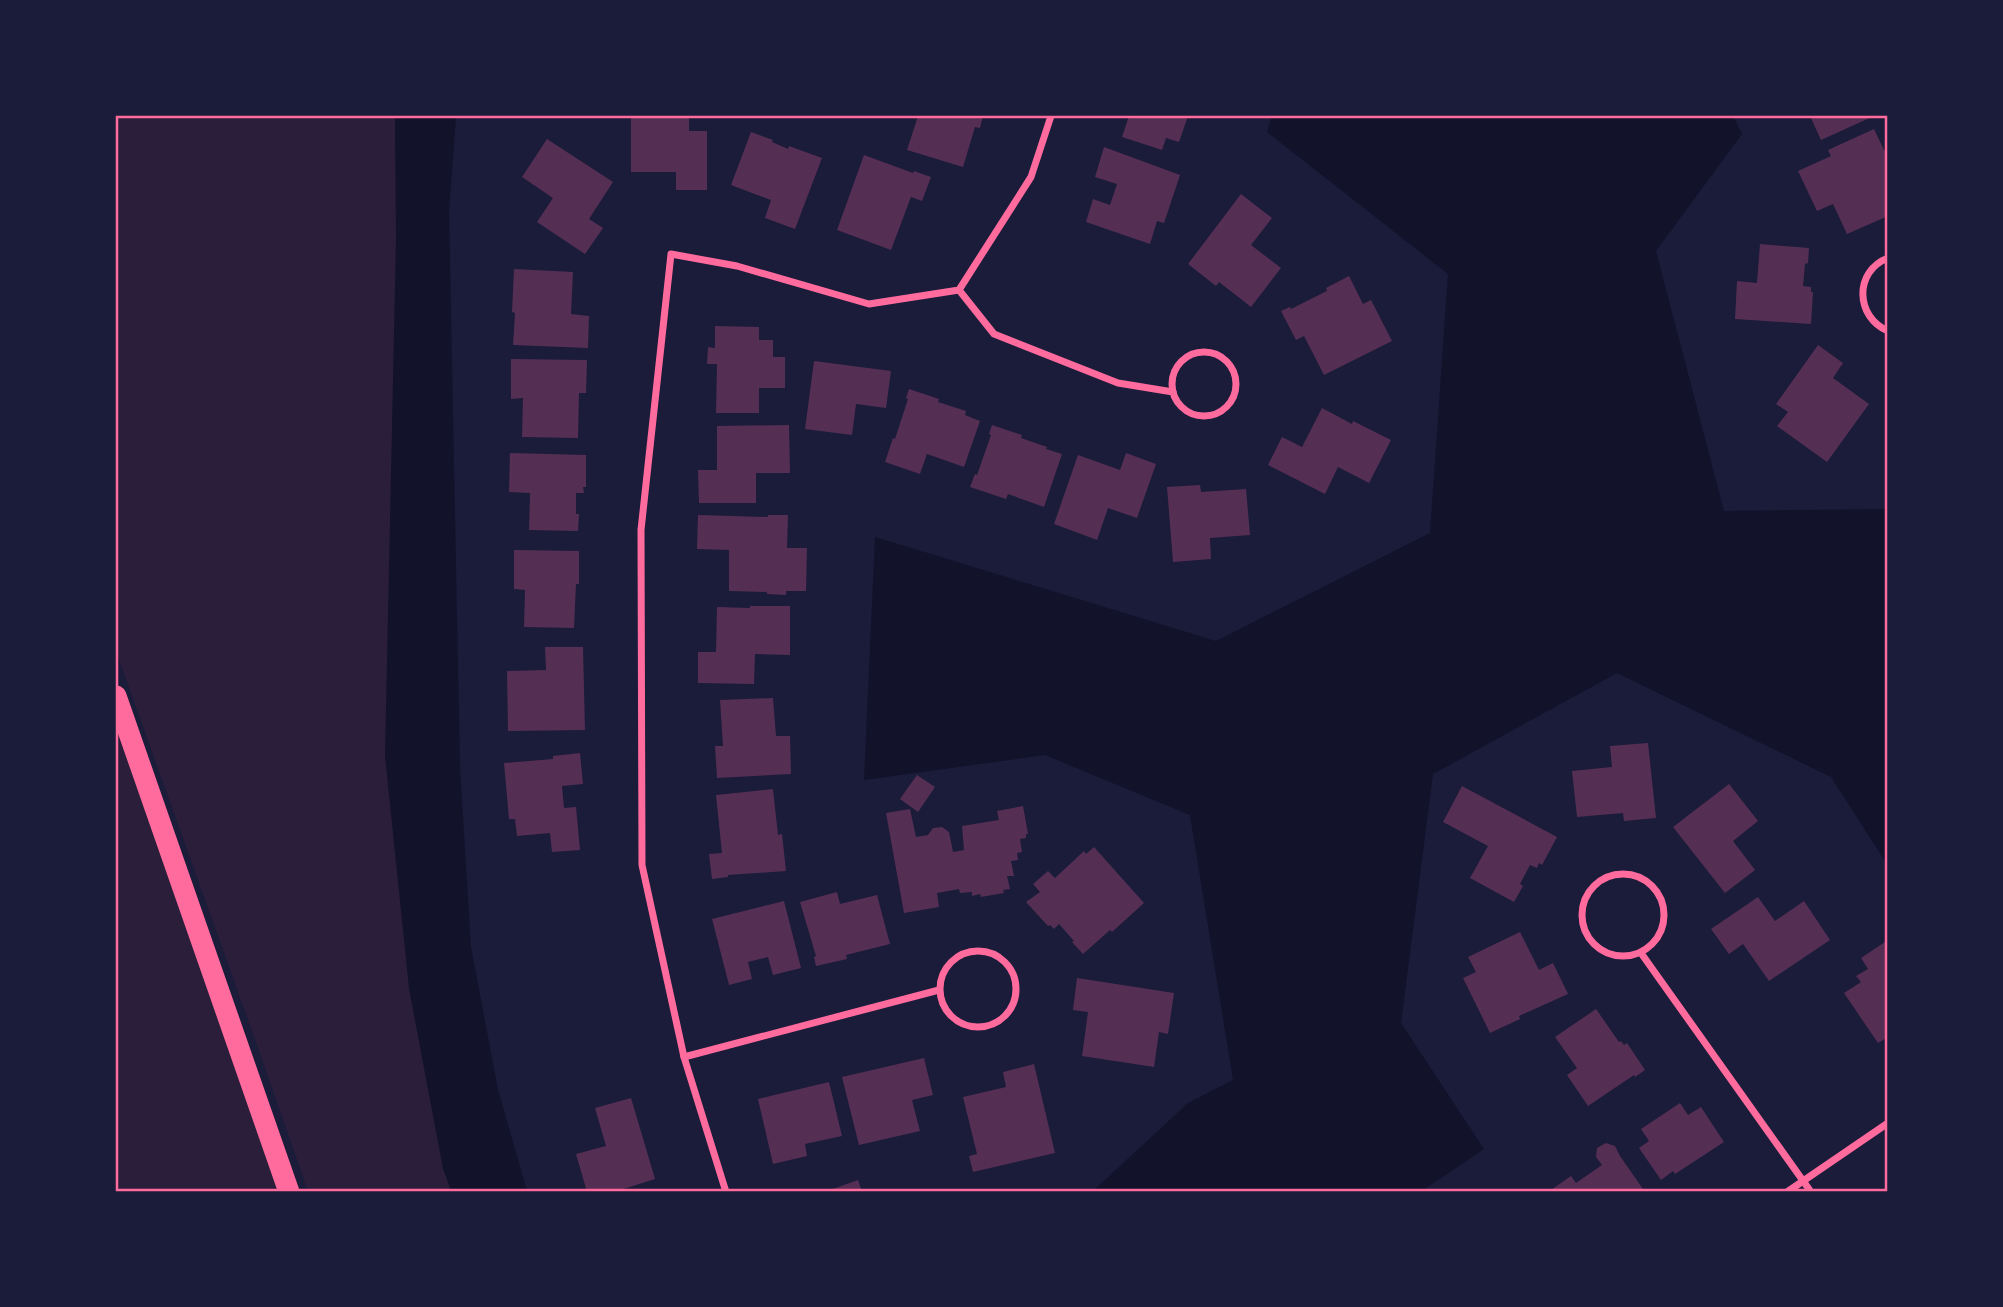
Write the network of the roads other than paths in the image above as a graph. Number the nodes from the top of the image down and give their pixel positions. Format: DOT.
graph roads {
  1 [pos="1051,116"];
  2 [pos="1888,258"];
  3 [pos="959,290"];
  4 [pos="1888,331"];
  5 [pos="1173,392"];
  6 [pos="116,696"];
  7 [pos="1640,953"];
  8 [pos="939,990"];
  9 [pos="684,1057"];
  10 [pos="1888,1123"];
  11 [pos="1804,1180"];
  12 [pos="289,1192"];
  13 [pos="726,1192"];
  14 [pos="1787,1192"];
  15 [pos="1811,1192"];
  1 -- 3 [label="street"];
  2 -- 4 [label="street"];
  3 -- 5 [label="street"];
  3 -- 9 [label="street"];
  5 -- 5 [label="street"];
  6 -- 12 [label="highway"];
  7 -- 7 [label="street"];
  7 -- 11 [label="street"];
  8 -- 8 [label="street"];
  8 -- 9 [label="street"];
  9 -- 13 [label="street"];
  10 -- 11 [label="street"];
  11 -- 14 [label="street"];
  11 -- 15 [label="street"];
}
